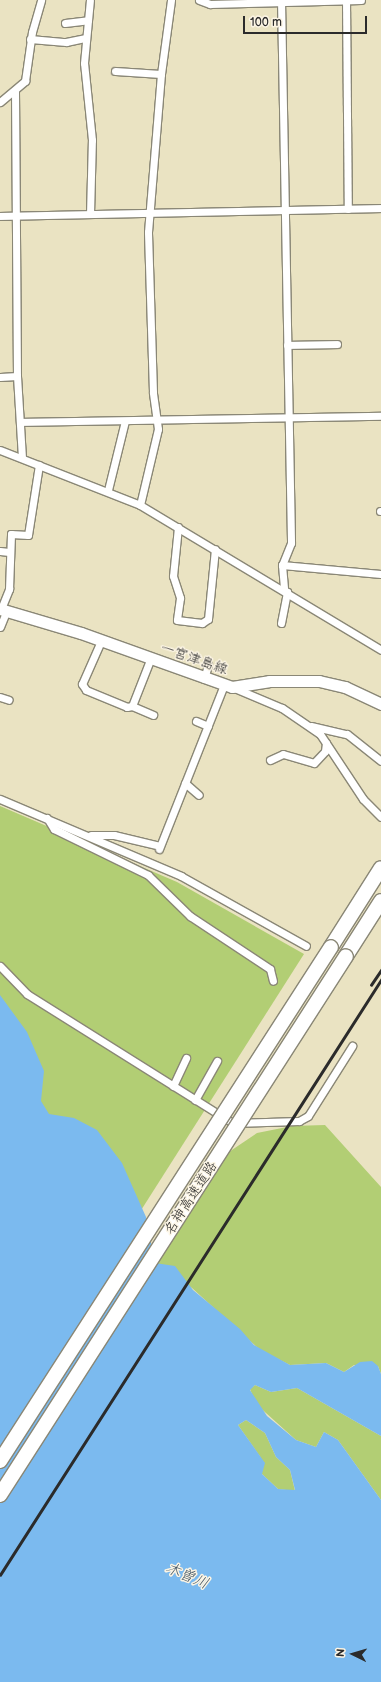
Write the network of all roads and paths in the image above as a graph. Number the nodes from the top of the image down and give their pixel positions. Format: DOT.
graph roads {
  1 [pos="41,0"];
  2 [pos="90,0"];
  3 [pos="172,0"];
  4 [pos="199,0"];
  5 [pos="346,0"];
  6 [pos="361,0"];
  7 [pos="281,1"];
  8 [pos="88,20"];
  9 [pos="65,23"];
  10 [pos="85,38"];
  11 [pos="30,39"];
  12 [pos="115,71"];
  13 [pos="161,74"];
  14 [pos="15,91"];
  15 [pos="0,102"];
  16 [pos="381,208"];
  17 [pos="348,209"];
  18 [pos="284,210"];
  19 [pos="90,214"];
  20 [pos="150,214"];
  21 [pos="0,216"];
  22 [pos="16,216"];
  23 [pos="337,344"];
  24 [pos="287,345"];
  25 [pos="17,376"];
  26 [pos="0,377"];
  27 [pos="381,416"];
  28 [pos="289,417"];
  29 [pos="126,421"];
  30 [pos="157,421"];
  31 [pos="20,422"];
  32 [pos="0,450"];
  33 [pos="22,458"];
  34 [pos="39,464"];
  35 [pos="108,490"];
  36 [pos="140,505"];
  37 [pos="178,527"];
  38 [pos="215,549"];
  39 [pos="0,551"];
  40 [pos="9,552"];
  41 [pos="282,565"];
  42 [pos="381,574"];
  43 [pos="285,591"];
  44 [pos="3,610"];
  45 [pos="281,623"];
  46 [pos="0,627"];
  47 [pos="101,641"];
  48 [pos="381,650"];
  49 [pos="150,660"];
  50 [pos="208,665"];
  51 [pos="204,679"];
  52 [pos="228,686"];
  53 [pos="0,697"];
  54 [pos="9,700"];
  55 [pos="381,704"];
  56 [pos="132,706"];
  57 [pos="153,715"];
  58 [pos="196,721"];
  59 [pos="208,726"];
  60 [pos="311,726"];
  61 [pos="326,743"];
  62 [pos="270,760"];
  63 [pos="381,761"];
  64 [pos="185,783"];
  65 [pos="199,795"];
  66 [pos="0,799"];
  67 [pos="381,817"];
  68 [pos="46,818"];
  69 [pos="91,835"];
  70 [pos="381,868"];
  71 [pos="381,901"];
  72 [pos="306,946"];
  73 [pos="0,966"];
  74 [pos="273,981"];
  75 [pos="352,1046"];
  76 [pos="186,1058"];
  77 [pos="217,1061"];
  78 [pos="173,1086"];
  79 [pos="195,1100"];
  80 [pos="0,1461"];
  81 [pos="0,1495"];
  1 -- 11 [label="street"];
  2 -- 8 [label="street"];
  3 -- 13 [label="street"];
  4 -- 7 [label="street"];
  5 -- 6 [label="street"];
  5 -- 7 [label="street"];
  5 -- 17 [label="street"];
  7 -- 18 [label="street"];
  8 -- 9 [label="street"];
  8 -- 10 [label="street"];
  10 -- 11 [label="street"];
  10 -- 19 [label="street"];
  11 -- 14 [label="street"];
  12 -- 13 [label="street"];
  13 -- 20 [label="street"];
  14 -- 15 [label="street"];
  14 -- 22 [label="street"];
  16 -- 17 [label="street"];
  17 -- 18 [label="street"];
  18 -- 20 [label="street"];
  18 -- 24 [label="street"];
  19 -- 20 [label="street"];
  19 -- 22 [label="street"];
  20 -- 30 [label="street"];
  21 -- 22 [label="street"];
  22 -- 25 [label="street"];
  23 -- 24 [label="street"];
  24 -- 28 [label="street"];
  25 -- 26 [label="street"];
  25 -- 31 [label="street"];
  27 -- 28 [label="street"];
  28 -- 30 [label="street"];
  28 -- 41 [label="street"];
  29 -- 30 [label="street"];
  29 -- 31 [label="street"];
  29 -- 35 [label="street"];
  30 -- 36 [label="street"];
  31 -- 33 [label="street"];
  32 -- 33 [label="street"];
  33 -- 34 [label="street"];
  34 -- 35 [label="street"];
  34 -- 40 [label="street"];
  35 -- 36 [label="street"];
  36 -- 37 [label="street"];
  37 -- 38 [label="street"];
  37 -- 38 [label="street"];
  38 -- 43 [label="street"];
  39 -- 40 [label="street"];
  40 -- 44 [label="street"];
  41 -- 42 [label="street"];
  41 -- 43 [label="street"];
  43 -- 45 [label="street"];
  43 -- 48 [label="street"];
  44 -- 46 [label="street"];
  44 -- 47 [label="main road, 一宮津島線"];
  47 -- 49 [label="main road, 一宮津島線"];
  47 -- 56 [label="street"];
  49 -- 51 [label="main road, 一宮津島線"];
  49 -- 56 [label="street"];
  50 -- 51 [label="street"];
  51 -- 52 [label="main road, 一宮津島線"];
  52 -- 55 [label="main road, 一宮津島線"];
  52 -- 59 [label="street"];
  52 -- 60 [label="street"];
  53 -- 54 [label="street"];
  56 -- 57 [label="street"];
  58 -- 59 [label="street"];
  59 -- 64 [label="street"];
  60 -- 61 [label="street"];
  60 -- 63 [label="street"];
  61 -- 62 [label="street"];
  61 -- 67 [label="street"];
  64 -- 65 [label="street"];
  64 -- 69 [label="street"];
  66 -- 68 [label="street"];
  68 -- 69 [label="street"];
  68 -- 74 [label="street"];
  69 -- 72 [label="street"];
  70 -- 80 [label="highway, 名神高速道路, bridge"];
  71 -- 81 [label="highway, 名神高速道路, bridge"];
  73 -- 78 [label="street"];
  75 -- 79 [label="street"];
  76 -- 78 [label="street"];
  77 -- 79 [label="street"];
  78 -- 79 [label="street"];
}
